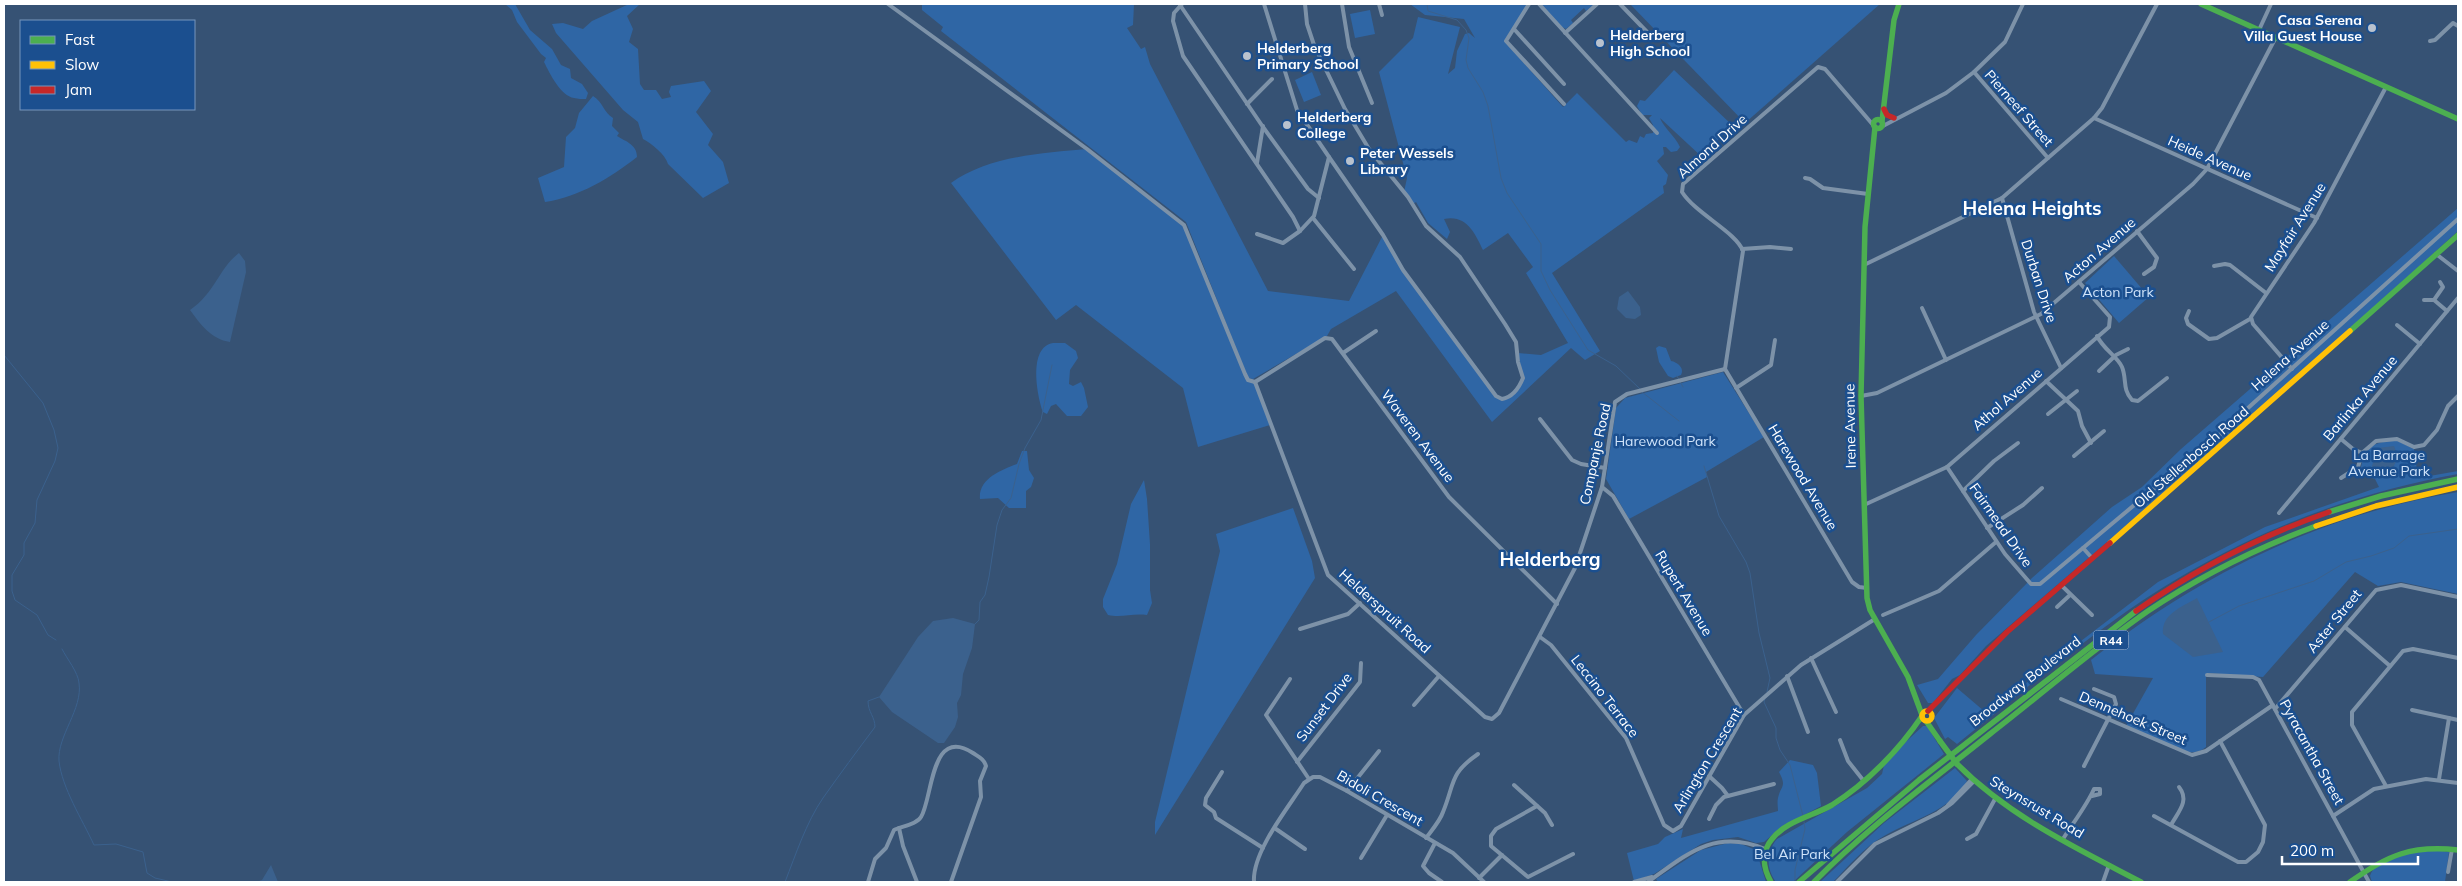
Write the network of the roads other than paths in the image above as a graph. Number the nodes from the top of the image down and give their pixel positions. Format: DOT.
graph roads {
  1 [pos="888,4"];
  2 [pos="1181,4"];
  3 [pos="1264,4"];
  4 [pos="1304,4"];
  5 [pos="1342,4"];
  6 [pos="1379,4"];
  7 [pos="1529,4"];
  8 [pos="1539,4"];
  9 [pos="1598,4"];
  10 [pos="1620,4"];
  11 [pos="1899,4"];
  12 [pos="2023,4"];
  13 [pos="2157,4"];
  14 [pos="2201,4"];
  15 [pos="2271,4"];
  16 [pos="1382,15"];
  17 [pos="2458,26"];
  18 [pos="1514,29"];
  19 [pos="2259,30"];
  20 [pos="1565,33"];
  21 [pos="1649,34"];
  22 [pos="2276,37"];
  23 [pos="2430,41"];
  24 [pos="1974,72"];
  25 [pos="1272,79"];
  26 [pos="1564,84"];
  27 [pos="2386,87"];
  28 [pos="1884,98"];
  29 [pos="1372,102"];
  30 [pos="1247,104"];
  31 [pos="1564,104"];
  32 [pos="1884,107"];
  33 [pos="1896,118"];
  34 [pos="2094,118"];
  35 [pos="2458,119"];
  36 [pos="1878,124"];
  37 [pos="1263,126"];
  38 [pos="1657,133"];
  39 [pos="1329,157"];
  40 [pos="2048,158"];
  41 [pos="1257,164"];
  42 [pos="2207,169"];
  43 [pos="1805,178"];
  44 [pos="1868,194"];
  45 [pos="1319,198"];
  46 [pos="2002,198"];
  47 [pos="1313,218"];
  48 [pos="2317,218"];
  49 [pos="2458,219"];
  50 [pos="2450,226"];
  51 [pos="1300,231"];
  52 [pos="2137,231"];
  53 [pos="1257,234"];
  54 [pos="2458,235"];
  55 [pos="1742,249"];
  56 [pos="1791,249"];
  57 [pos="2436,254"];
  58 [pos="1864,265"];
  59 [pos="2214,266"];
  60 [pos="1354,268"];
  61 [pos="2458,272"];
  62 [pos="2144,274"];
  63 [pos="2079,282"];
  64 [pos="2440,282"];
  65 [pos="2266,293"];
  66 [pos="2458,298"];
  67 [pos="2424,300"];
  68 [pos="2434,300"];
  69 [pos="1922,308"];
  70 [pos="2189,311"];
  71 [pos="2448,311"];
  72 [pos="2037,317"];
  73 [pos="2250,319"];
  74 [pos="2397,325"];
  75 [pos="1376,331"];
  76 [pos="2098,336"];
  77 [pos="1775,340"];
  78 [pos="2420,344"];
  79 [pos="2316,347"];
  80 [pos="2128,349"];
  81 [pos="1343,353"];
  82 [pos="2325,356"];
  83 [pos="2114,358"];
  84 [pos="1946,360"];
  85 [pos="2061,368"];
  86 [pos="1725,369"];
  87 [pos="2292,369"];
  88 [pos="2099,372"];
  89 [pos="2167,378"];
  90 [pos="2046,381"];
  91 [pos="1255,382"];
  92 [pos="1736,388"];
  93 [pos="2077,391"];
  94 [pos="2266,392"];
  95 [pos="1861,396"];
  96 [pos="2458,396"];
  97 [pos="2066,399"];
  98 [pos="2274,401"];
  99 [pos="2048,414"];
  100 [pos="1540,418"];
  101 [pos="2104,431"];
  102 [pos="2341,439"];
  103 [pos="2018,443"];
  104 [pos="2091,443"];
  105 [pos="2362,453"];
  106 [pos="2074,456"];
  107 [pos="1947,466"];
  108 [pos="1605,468"];
  109 [pos="2170,476"];
  110 [pos="2341,478"];
  111 [pos="2458,479"];
  112 [pos="2178,485"];
  113 [pos="1602,486"];
  114 [pos="2458,487"];
  115 [pos="2042,488"];
  116 [pos="1963,491"];
  117 [pos="1864,505"];
  118 [pos="2280,513"];
  119 [pos="1988,528"];
  120 [pos="1996,542"];
  121 [pos="2083,548"];
  122 [pos="2092,558"];
  123 [pos="2043,582"];
  124 [pos="2061,584"];
  125 [pos="1867,588"];
  126 [pos="2070,595"];
  127 [pos="2458,596"];
  128 [pos="1360,603"];
  129 [pos="1557,604"];
  130 [pos="2057,607"];
  131 [pos="1883,615"];
  132 [pos="2092,615"];
  133 [pos="1875,619"];
  134 [pos="2345,627"];
  135 [pos="1300,629"];
  136 [pos="1540,637"];
  137 [pos="1811,658"];
  138 [pos="2458,658"];
  139 [pos="1361,663"];
  140 [pos="2390,666"];
  141 [pos="2207,675"];
  142 [pos="1439,676"];
  143 [pos="1787,676"];
  144 [pos="1290,679"];
  145 [pos="2094,689"];
  146 [pos="1917,697"];
  147 [pos="2061,699"];
  148 [pos="1941,700"];
  149 [pos="1414,706"];
  150 [pos="1920,707"];
  151 [pos="1934,707"];
  152 [pos="2274,707"];
  153 [pos="2412,710"];
  154 [pos="1836,712"];
  155 [pos="1744,715"];
  156 [pos="1927,716"];
  157 [pos="2450,718"];
  158 [pos="1492,719"];
  159 [pos="2110,720"];
  160 [pos="2458,720"];
  161 [pos="1808,732"];
  162 [pos="1908,734"];
  163 [pos="1840,740"];
  164 [pos="2220,741"];
  165 [pos="1901,742"];
  166 [pos="1379,751"];
  167 [pos="1478,754"];
  168 [pos="1296,762"];
  169 [pos="2084,766"];
  170 [pos="1222,772"];
  171 [pos="1709,776"];
  172 [pos="1309,779"];
  173 [pos="2439,779"];
  174 [pos="1863,780"];
  175 [pos="1971,780"];
  176 [pos="2458,783"];
  177 [pos="1774,784"];
  178 [pos="1514,785"];
  179 [pos="2386,786"];
  180 [pos="2178,787"];
  181 [pos="1347,791"];
  182 [pos="1728,796"];
  183 [pos="2092,796"];
  184 [pos="1995,799"];
  185 [pos="1537,806"];
  186 [pos="1387,815"];
  187 [pos="2154,816"];
  188 [pos="2333,816"];
  189 [pos="1709,819"];
  190 [pos="1552,825"];
  191 [pos="2171,825"];
  192 [pos="899,828"];
  193 [pos="1276,829"];
  194 [pos="1668,829"];
  195 [pos="1426,838"];
  196 [pos="1967,839"];
  197 [pos="2063,839"];
  198 [pos="1435,843"];
  199 [pos="1263,848"];
  200 [pos="1305,849"];
  201 [pos="1765,849"];
  202 [pos="2455,849"];
  203 [pos="1573,854"];
  204 [pos="1502,855"];
  205 [pos="1361,858"];
  206 [pos="2450,860"];
  207 [pos="2456,863"];
  208 [pos="2109,865"];
  209 [pos="2364,871"];
  210 [pos="2448,872"];
  211 [pos="1657,876"];
  212 [pos="1479,878"];
  213 [pos="1769,881"];
  214 [pos="868,882"];
  215 [pos="917,882"];
  216 [pos="951,882"];
  217 [pos="1254,882"];
  218 [pos="1442,882"];
  219 [pos="1484,882"];
  220 [pos="1634,882"];
  221 [pos="1643,882"];
  222 [pos="1648,882"];
  223 [pos="1799,882"];
  224 [pos="1814,882"];
  225 [pos="1837,882"];
  226 [pos="2103,882"];
  227 [pos="2141,882"];
  228 [pos="2350,882"];
  229 [pos="2369,882"];
  1 -- 91 [label="street, Helderspruit Road"];
  2 -- 30 [label="street"];
  2 -- 41 [label="street"];
  3 -- 39 [label="street"];
  4 -- 39 [label="street"];
  5 -- 29 [label="street"];
  6 -- 16 [label="street"];
  7 -- 18 [label="street"];
  8 -- 20 [label="street"];
  9 -- 20 [label="street"];
  10 -- 21 [label="street"];
  11 -- 28 [label="street, Irene Avenue"];
  12 -- 24 [label="street"];
  13 -- 34 [label="street"];
  14 -- 19 [label="street"];
  15 -- 19 [label="street"];
  17 -- 23 [label="street"];
  18 -- 26 [label="street"];
  18 -- 31 [label="street"];
  19 -- 22 [label="street"];
  20 -- 38 [label="street"];
  22 -- 27 [label="street"];
  22 -- 42 [label="street, Acton Avenue"];
  24 -- 33 [label="street"];
  24 -- 40 [label="street, Pierneef Street"];
  25 -- 30 [label="street"];
  27 -- 35 [label="street"];
  27 -- 48 [label="street, Mayfair Avenue"];
  28 -- 32 [label="street, Irene Avenue"];
  28 -- 36 [label="street, Irene Avenue"];
  30 -- 37 [label="street"];
  32 -- 33 [label="street"];
  32 -- 36 [label="street, Irene Avenue"];
  33 -- 36 [label="street"];
  34 -- 40 [label="street"];
  34 -- 42 [label="street, Heide Avenue"];
  36 -- 44 [label="street, Irene Avenue"];
  36 -- 55 [label="street, Almond Drive"];
  37 -- 41 [label="street"];
  37 -- 45 [label="street"];
  39 -- 45 [label="street"];
  40 -- 46 [label="street"];
  41 -- 51 [label="street"];
  42 -- 48 [label="street, Heide Avenue"];
  42 -- 52 [label="street, Acton Avenue"];
  43 -- 44 [label="street"];
  44 -- 58 [label="street, Irene Avenue"];
  45 -- 47 [label="street"];
  46 -- 58 [label="street"];
  46 -- 72 [label="street, Durban Drive"];
  47 -- 51 [label="street"];
  47 -- 60 [label="street"];
  48 -- 65 [label="street, Mayfair Avenue"];
  49 -- 50 [label="street, Helena Avenue"];
  50 -- 54 [label="street"];
  50 -- 79 [label="street, Helena Avenue"];
  51 -- 53 [label="street"];
  52 -- 62 [label="street"];
  52 -- 63 [label="street, Acton Avenue"];
  54 -- 57 [label="street, Old Stellenbosch Road"];
  55 -- 56 [label="street"];
  55 -- 86 [label="street"];
  57 -- 61 [label="street"];
  57 -- 82 [label="street, Old Stellenbosch Road"];
  58 -- 95 [label="street, Irene Avenue"];
  59 -- 65 [label="street"];
  63 -- 72 [label="street, Acton Avenue"];
  63 -- 76 [label="street, Athol Avenue"];
  64 -- 68 [label="street"];
  65 -- 73 [label="street, Mayfair Avenue"];
  66 -- 71 [label="street, Barlinka Avenue"];
  67 -- 68 [label="street"];
  68 -- 71 [label="street"];
  69 -- 84 [label="street"];
  70 -- 73 [label="street"];
  71 -- 78 [label="street, Barlinka Avenue"];
  72 -- 84 [label="street, Acton Avenue"];
  72 -- 85 [label="street, Durban Drive"];
  73 -- 87 [label="street"];
  74 -- 78 [label="street"];
  75 -- 81 [label="street"];
  76 -- 83 [label="street"];
  76 -- 85 [label="street, Athol Avenue"];
  77 -- 92 [label="street"];
  78 -- 102 [label="street, Barlinka Avenue"];
  79 -- 82 [label="street"];
  79 -- 87 [label="street, Helena Avenue"];
  80 -- 83 [label="street"];
  81 -- 91 [label="street, Waveren Avenue"];
  81 -- 129 [label="street, Waveren Avenue"];
  82 -- 98 [label="street, Old Stellenbosch Road"];
  83 -- 88 [label="street"];
  83 -- 89 [label="street"];
  84 -- 95 [label="street, Acton Avenue"];
  85 -- 90 [label="street, Athol Avenue"];
  86 -- 92 [label="street, Harewood Avenue"];
  86 -- 108 [label="street, Companje Road"];
  87 -- 94 [label="street, Helena Avenue"];
  90 -- 97 [label="street"];
  90 -- 107 [label="street, Athol Avenue"];
  91 -- 128 [label="street, Helderspruit Road"];
  92 -- 125 [label="street, Harewood Avenue"];
  93 -- 97 [label="street"];
  94 -- 98 [label="street"];
  94 -- 109 [label="street, Helena Avenue"];
  95 -- 117 [label="street, Irene Avenue"];
  96 -- 105 [label="street"];
  97 -- 99 [label="street"];
  97 -- 104 [label="street"];
  98 -- 112 [label="street, Old Stellenbosch Road"];
  100 -- 108 [label="street"];
  101 -- 104 [label="street"];
  102 -- 105 [label="street"];
  102 -- 118 [label="street, Barlinka Avenue"];
  103 -- 116 [label="street"];
  104 -- 106 [label="street"];
  105 -- 110 [label="street"];
  107 -- 116 [label="street, Fairmead Drive"];
  107 -- 117 [label="street, Athol Avenue"];
  108 -- 113 [label="street, Companje Road"];
  109 -- 112 [label="street"];
  109 -- 121 [label="street, Helena Avenue"];
  111 -- 223 [label="street, Broadway Boulevard / R44"];
  112 -- 122 [label="street, Old Stellenbosch Road"];
  113 -- 129 [label="street, Companje Road"];
  113 -- 155 [label="street, Rupert Avenue"];
  114 -- 224 [label="street, Broadway Boulevard / R44"];
  115 -- 119 [label="street"];
  116 -- 119 [label="street, Fairmead Drive"];
  117 -- 125 [label="street, Irene Avenue"];
  119 -- 120 [label="street, Fairmead Drive"];
  120 -- 123 [label="street, Fairmead Drive"];
  120 -- 131 [label="street"];
  121 -- 122 [label="street"];
  121 -- 123 [label="street, Helena Avenue"];
  122 -- 124 [label="street, Old Stellenbosch Road"];
  124 -- 126 [label="street"];
  124 -- 148 [label="street, Old Stellenbosch Road"];
  125 -- 133 [label="street, Irene Avenue"];
  126 -- 130 [label="street"];
  126 -- 132 [label="street"];
  127 -- 134 [label="street, Aster Street"];
  128 -- 135 [label="street"];
  128 -- 142 [label="street, Helderspruit Road"];
  129 -- 136 [label="street, Companje Road"];
  133 -- 137 [label="street, Arlington Crescent"];
  133 -- 146 [label="street, Irene Avenue"];
  134 -- 140 [label="street"];
  134 -- 152 [label="street, Aster Street"];
  136 -- 158 [label="street, Companje Road"];
  136 -- 194 [label="street, Leccino Terrace"];
  137 -- 143 [label="street, Arlington Crescent"];
  137 -- 154 [label="street"];
  138 -- 140 [label="street"];
  139 -- 168 [label="street, Sunset Drive"];
  140 -- 179 [label="street"];
  141 -- 152 [label="street, Pyracantha Street"];
  142 -- 149 [label="street"];
  142 -- 158 [label="street, Helderspruit Road"];
  143 -- 155 [label="street, Arlington Crescent"];
  143 -- 161 [label="street"];
  144 -- 168 [label="street"];
  145 -- 159 [label="street"];
  146 -- 150 [label="street, Irene Avenue"];
  146 -- 151 [label="street"];
  146 -- 156 [label="street, Irene Avenue"];
  147 -- 159 [label="street, Dennehoek Street"];
  148 -- 151 [label="street, Old Stellenbosch Road"];
  148 -- 156 [label="street, Old Stellenbosch Road"];
  150 -- 156 [label="street, Irene Avenue"];
  150 -- 162 [label="street"];
  151 -- 156 [label="street, Old Stellenbosch Road"];
  152 -- 164 [label="street, Dennehoek Street"];
  152 -- 188 [label="street, Pyracantha Street"];
  153 -- 157 [label="street"];
  155 -- 171 [label="street, Arlington Crescent"];
  156 -- 162 [label="street, Old Stellenbosch Road"];
  156 -- 165 [label="street, Old Stellenbosch Road"];
  156 -- 175 [label="street, Steynsrust Road, bridge"];
  157 -- 160 [label="street"];
  157 -- 173 [label="street"];
  159 -- 164 [label="street, Dennehoek Street"];
  159 -- 169 [label="street"];
  162 -- 165 [label="street, Old Stellenbosch Road"];
  163 -- 174 [label="street"];
  164 -- 191 [label="street"];
  165 -- 174 [label="street, Old Stellenbosch Road"];
  166 -- 181 [label="street"];
  167 -- 195 [label="street"];
  168 -- 172 [label="street"];
  170 -- 199 [label="street"];
  171 -- 182 [label="street"];
  171 -- 194 [label="street, Arlington Crescent"];
  172 -- 181 [label="street, Bidoli Crescent"];
  172 -- 193 [label="street"];
  173 -- 176 [label="street"];
  173 -- 179 [label="street"];
  174 -- 201 [label="street, Old Stellenbosch Road"];
  175 -- 184 [label="street, Steynsrust Road"];
  175 -- 225 [label="street"];
  177 -- 182 [label="street"];
  178 -- 185 [label="street"];
  179 -- 188 [label="street"];
  180 -- 191 [label="street"];
  181 -- 186 [label="street, Bidoli Crescent"];
  182 -- 189 [label="street"];
  183 -- 197 [label="street"];
  184 -- 196 [label="street"];
  184 -- 197 [label="street, Steynsrust Road"];
  185 -- 190 [label="street"];
  185 -- 204 [label="street"];
  186 -- 195 [label="street, Bidoli Crescent"];
  186 -- 205 [label="street"];
  187 -- 191 [label="street"];
  188 -- 209 [label="street, Pyracantha Street"];
  192 -- 214 [label="street"];
  192 -- 215 [label="street"];
  192 -- 216 [label="street"];
  193 -- 199 [label="street"];
  193 -- 200 [label="street"];
  195 -- 198 [label="street, Bidoli Crescent"];
  197 -- 208 [label="street, Steynsrust Road"];
  198 -- 212 [label="street, Bidoli Crescent"];
  198 -- 218 [label="street"];
  199 -- 217 [label="street"];
  201 -- 211 [label="street"];
  201 -- 213 [label="street"];
  202 -- 206 [label="street"];
  202 -- 209 [label="street"];
  203 -- 204 [label="street"];
  204 -- 212 [label="street"];
  206 -- 207 [label="street"];
  206 -- 210 [label="street"];
  208 -- 226 [label="street"];
  208 -- 227 [label="street, Steynsrust Road"];
  209 -- 228 [label="street"];
  209 -- 229 [label="street, Pyracantha Street"];
  211 -- 221 [label="street"];
  211 -- 222 [label="street"];
  212 -- 219 [label="street, Bidoli Crescent"];
  220 -- 221 [label="street"];
}
